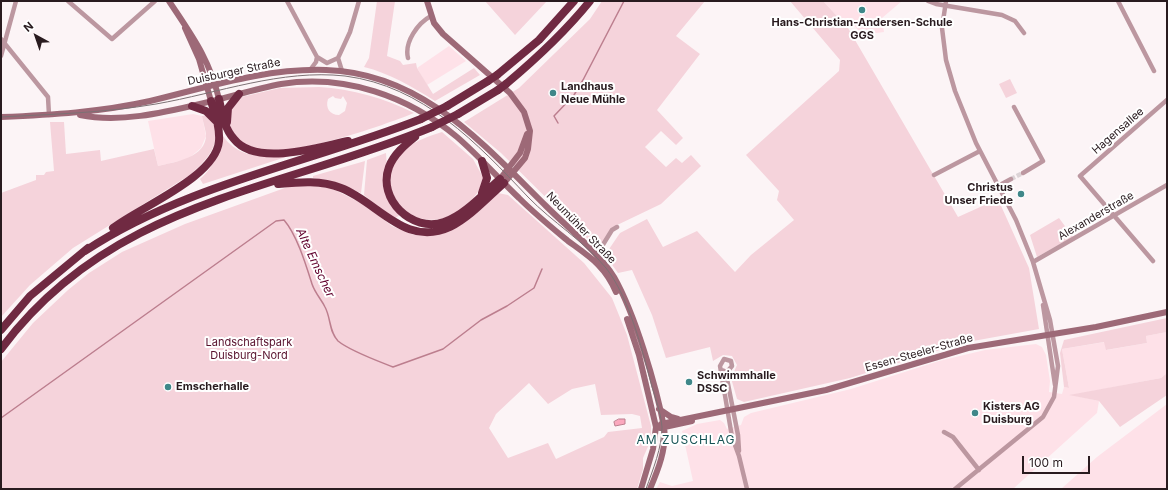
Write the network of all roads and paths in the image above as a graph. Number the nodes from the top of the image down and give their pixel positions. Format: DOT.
graph roads {
  1 [pos="16,1"];
  2 [pos="68,1"];
  3 [pos="155,1"];
  4 [pos="169,1"];
  5 [pos="288,1"];
  6 [pos="359,1"];
  7 [pos="427,1"];
  8 [pos="574,1"];
  9 [pos="590,1"];
  10 [pos="928,1"];
  11 [pos="1118,1"];
  12 [pos="945,3"];
  13 [pos="431,16"];
  14 [pos="183,22"];
  15 [pos="1024,33"];
  16 [pos="1,39"];
  17 [pos="5,44"];
  18 [pos="1,56"];
  19 [pos="317,57"];
  20 [pos="338,58"];
  21 [pos="408,58"];
  22 [pos="310,70"];
  23 [pos="342,71"];
  24 [pos="1154,71"];
  25 [pos="215,85"];
  26 [pos="208,86"];
  27 [pos="398,86"];
  28 [pos="239,94"];
  29 [pos="396,98"];
  30 [pos="215,100"];
  31 [pos="1167,100"];
  32 [pos="192,106"];
  33 [pos="1014,107"];
  34 [pos="75,113"];
  35 [pos="49,115"];
  36 [pos="1,117"];
  37 [pos="217,122"];
  38 [pos="226,127"];
  39 [pos="422,131"];
  40 [pos="359,140"];
  41 [pos="980,151"];
  42 [pos="482,161"];
  43 [pos="511,171"];
  44 [pos="1023,173"];
  45 [pos="934,175"];
  46 [pos="1011,179"];
  47 [pos="502,181"];
  48 [pos="1167,184"];
  49 [pos="260,186"];
  50 [pos="998,186"];
  51 [pos="481,196"];
  52 [pos="1114,216"];
  53 [pos="617,227"];
  54 [pos="85,251"];
  55 [pos="595,258"];
  56 [pos="1153,261"];
  57 [pos="1033,262"];
  58 [pos="1167,312"];
  59 [pos="1,330"];
  60 [pos="1050,335"];
  61 [pos="1,349"];
  62 [pos="721,370"];
  63 [pos="727,372"];
  64 [pos="659,409"];
  65 [pos="730,410"];
  66 [pos="680,422"];
  67 [pos="664,425"];
  68 [pos="656,427"];
  69 [pos="944,432"];
  70 [pos="665,441"];
  71 [pos="979,470"];
  72 [pos="641,489"];
  73 [pos="650,489"];
  74 [pos="747,489"];
  75 [pos="956,489"];
  1 -- 17 [label="street"];
  2 -- 3 [label="street"];
  4 -- 14 [label="main road"];
  5 -- 19 [label="street"];
  6 -- 20 [label="street"];
  7 -- 13 [label="main road"];
  8 -- 40 [label="highway, bridge"];
  9 -- 39 [label="highway, bridge"];
  10 -- 12 [label="street"];
  11 -- 24 [label="street"];
  12 -- 15 [label="street"];
  12 -- 41 [label="street"];
  13 -- 21 [label="street"];
  13 -- 43 [label="main road"];
  14 -- 25 [label="main road"];
  14 -- 26 [label="main road"];
  16 -- 17 [label="street"];
  17 -- 18 [label="street"];
  17 -- 35 [label="street"];
  19 -- 20 [label="street"];
  19 -- 22 [label="street"];
  20 -- 23 [label="street"];
  22 -- 23 [label="main road, Duisburger Straße"];
  22 -- 25 [label="main road, Duisburger Straße"];
  23 -- 27 [label="main road, Duisburger Straße"];
  25 -- 26 [label="main road, Duisburger Straße"];
  25 -- 30 [label="main road"];
  26 -- 30 [label="main road"];
  26 -- 34 [label="main road, Duisburger Straße"];
  27 -- 43 [label="main road, Neumühler Straße"];
  28 -- 29 [label="main road, Duisburger Straße"];
  28 -- 30 [label="main road, Duisburger Straße"];
  28 -- 38 [label="highway"];
  29 -- 42 [label="main road, Neumühler Straße"];
  30 -- 32 [label="main road, Duisburger Straße"];
  30 -- 37 [label="highway"];
  30 -- 38 [label="highway"];
  31 -- 52 [label="street, Hagensallee"];
  32 -- 34 [label="main road, Duisburger Straße"];
  32 -- 37 [label="highway"];
  33 -- 44 [label="street"];
  34 -- 35 [label="main road, Duisburger Straße"];
  35 -- 36 [label="main road, Duisburger Straße"];
  37 -- 54 [label="highway"];
  38 -- 40 [label="highway"];
  39 -- 49 [label="highway"];
  39 -- 51 [label="highway"];
  40 -- 54 [label="highway"];
  41 -- 45 [label="street"];
  41 -- 50 [label="street"];
  42 -- 47 [label="main road, Neumühler Straße"];
  42 -- 51 [label="highway"];
  43 -- 47 [label="main road"];
  43 -- 55 [label="main road, Neumühler Straße"];
  46 -- 50 [label="street"];
  47 -- 49 [label="highway"];
  47 -- 51 [label="highway"];
  47 -- 55 [label="main road, Neumühler Straße"];
  48 -- 52 [label="street, Alexanderstraße"];
  49 -- 61 [label="highway"];
  50 -- 57 [label="street"];
  52 -- 56 [label="street"];
  52 -- 57 [label="street, Alexanderstraße"];
  53 -- 55 [label="street"];
  54 -- 59 [label="highway"];
  55 -- 64 [label="main road, Neumühler Straße"];
  55 -- 68 [label="main road, Neumühler Straße"];
  57 -- 60 [label="street"];
  58 -- 60 [label="main road, Essen-Steeler-Straße"];
  60 -- 65 [label="main road, Essen-Steeler-Straße"];
  60 -- 71 [label="street"];
  62 -- 63 [label="street"];
  62 -- 63 [label="street"];
  62 -- 65 [label="street"];
  63 -- 65 [label="street"];
  64 -- 66 [label="main road"];
  64 -- 67 [label="main road, Neumühler Straße"];
  65 -- 66 [label="main road, Essen-Steeler-Straße"];
  65 -- 74 [label="street"];
  66 -- 67 [label="main road, Essen-Steeler-Straße"];
  66 -- 70 [label="main road"];
  67 -- 68 [label="main road, Essen-Steeler-Straße"];
  67 -- 70 [label="main road, Neumühler Straße"];
  68 -- 72 [label="main road, Neumühler Straße"];
  69 -- 71 [label="street"];
  70 -- 73 [label="main road, Neumühler Straße"];
  71 -- 75 [label="street"];
}
